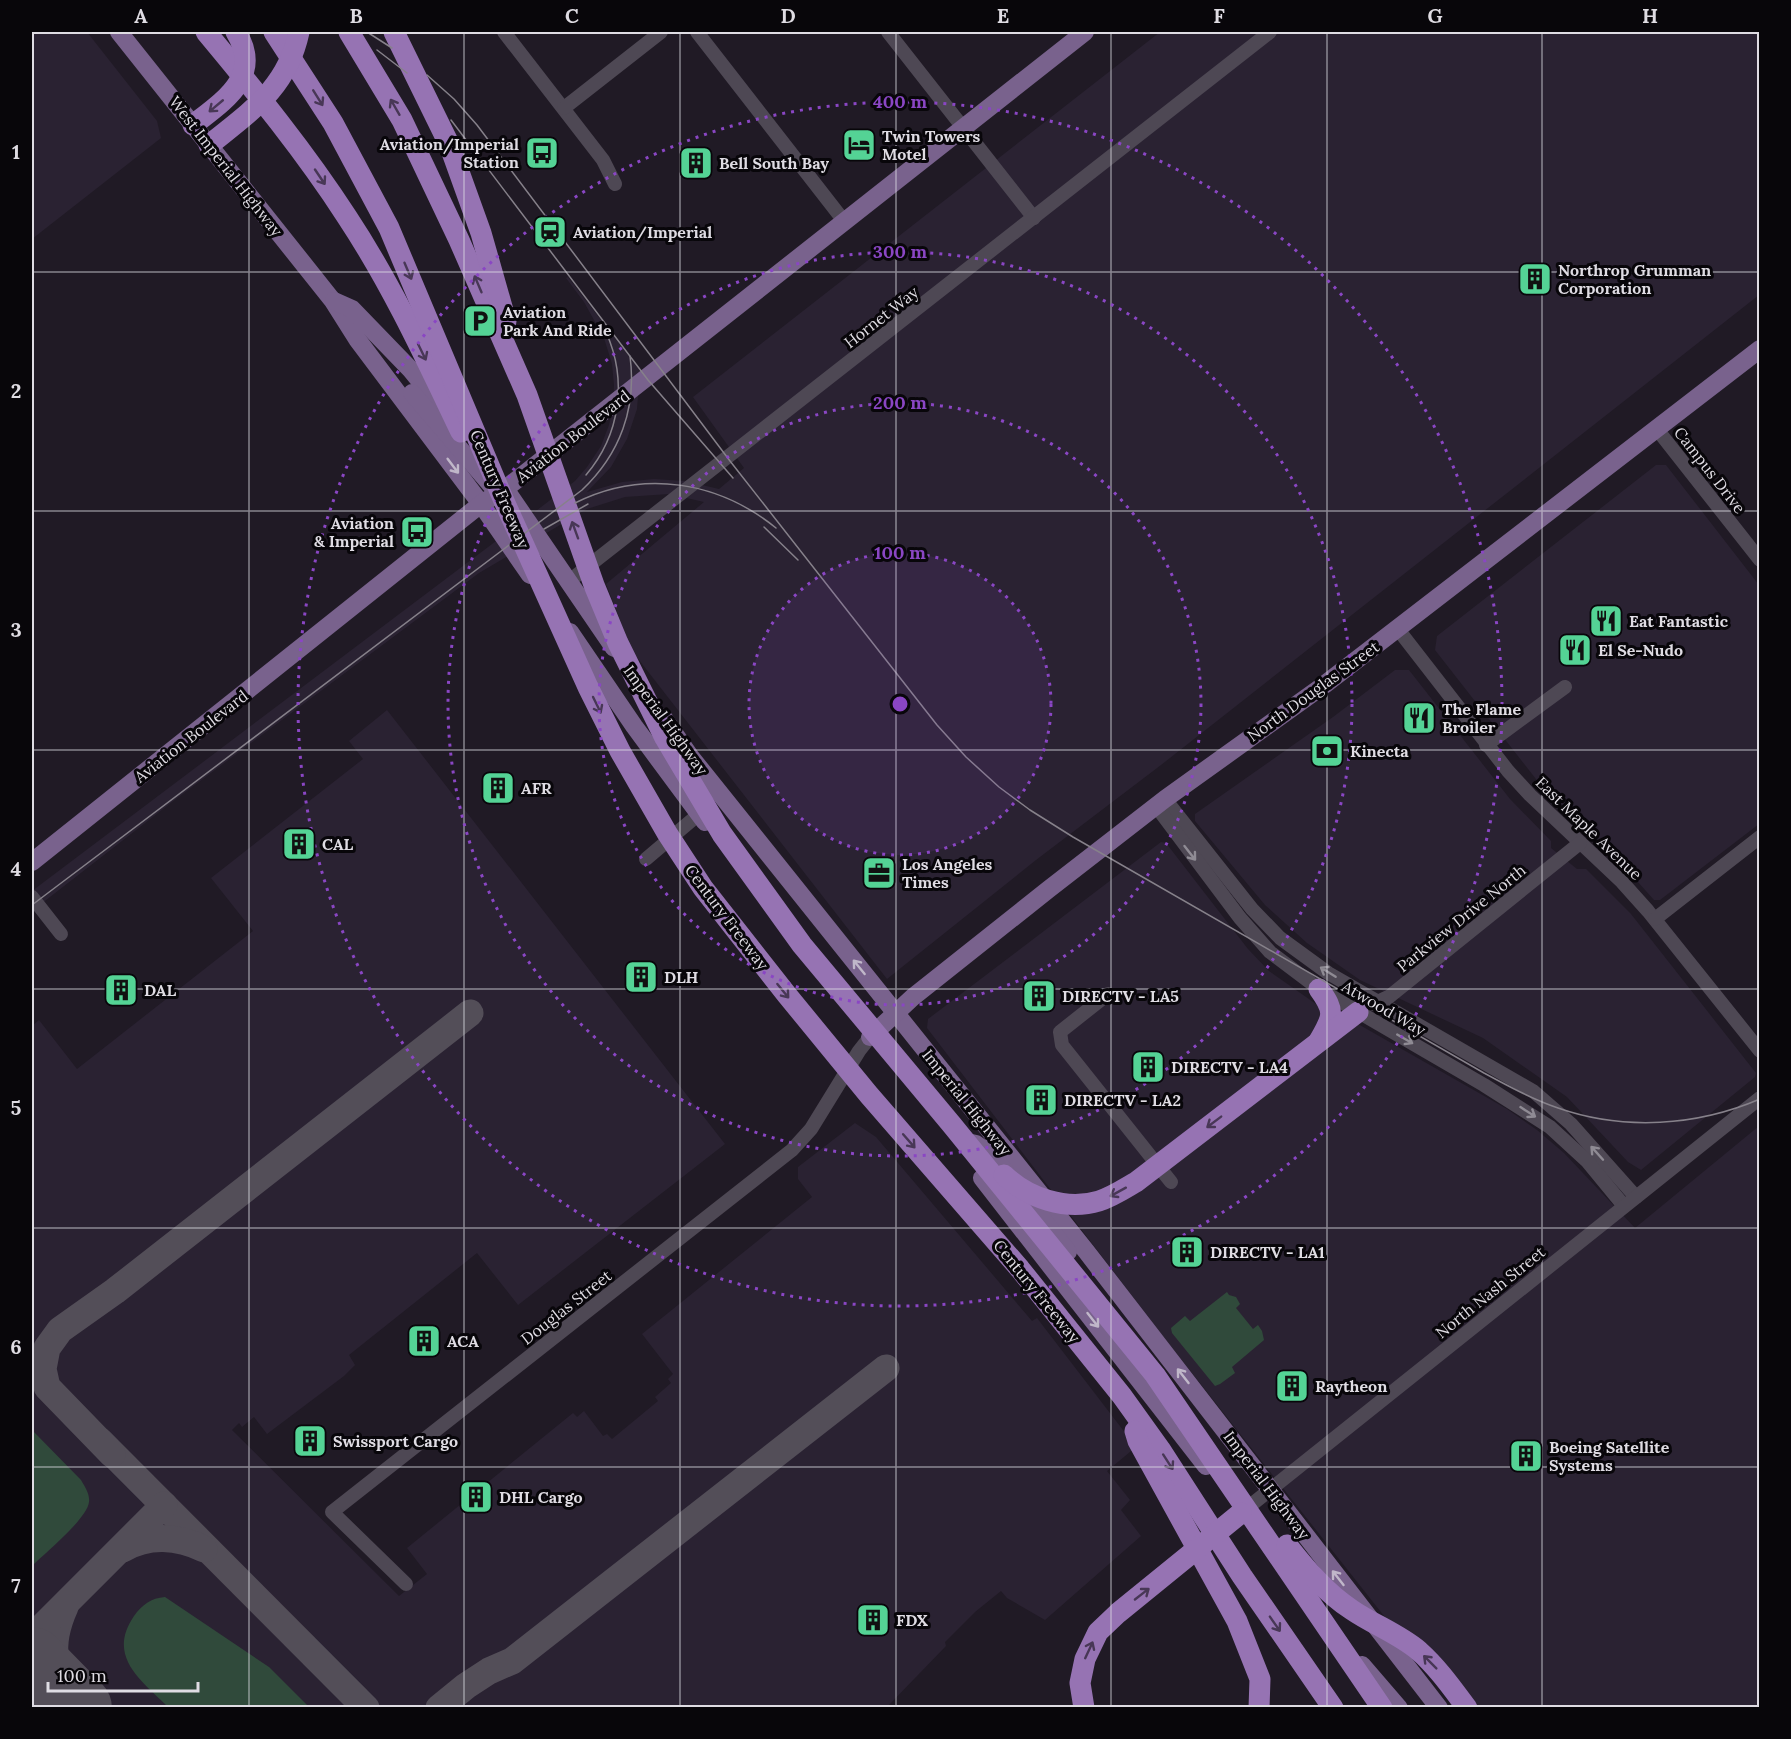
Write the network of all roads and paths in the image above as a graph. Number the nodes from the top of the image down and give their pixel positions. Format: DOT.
graph roads {
  1 [pos="118,32"];
  2 [pos="206,32"];
  3 [pos="236,32"];
  4 [pos="274,32"];
  5 [pos="298,32"];
  6 [pos="349,32"];
  7 [pos="394,32"];
  8 [pos="504,32"];
  9 [pos="661,32"];
  10 [pos="697,32"];
  11 [pos="888,32"];
  12 [pos="1083,32"];
  13 [pos="1270,32"];
  14 [pos="564,108"];
  15 [pos="194,125"];
  16 [pos="963,128"];
  17 [pos="209,145"];
  18 [pos="615,184"];
  19 [pos="1034,218"];
  20 [pos="844,221"];
  21 [pos="333,301"];
  22 [pos="357,339"];
  23 [pos="1760,349"];
  24 [pos="526,395"];
  25 [pos="1656,428"];
  26 [pos="505,495"];
  27 [pos="481,504"];
  28 [pos="1760,560"];
  29 [pos="568,582"];
  30 [pos="1396,628"];
  31 [pos="602,679"];
  32 [pos="1565,687"];
  33 [pos="1486,745"];
  34 [pos="726,800"];
  35 [pos="1161,803"];
  36 [pos="699,814"];
  37 [pos="1760,837"];
  38 [pos="1580,843"];
  39 [pos="646,859"];
  40 [pos="32,862"];
  41 [pos="32,897"];
  42 [pos="1655,919"];
  43 [pos="61,934"];
  44 [pos="1319,989"];
  45 [pos="1108,994"];
  46 [pos="1378,1002"];
  47 [pos="895,1012"];
  48 [pos="1358,1012"];
  49 [pos="870,1037"];
  50 [pos="1318,1041"];
  51 [pos="1760,1051"];
  52 [pos="1760,1098"];
  53 [pos="953,1134"];
  54 [pos="1171,1182"];
  55 [pos="1635,1197"];
  56 [pos="1624,1206"];
  57 [pos="1081,1256"];
  58 [pos="1058,1274"];
  59 [pos="1155,1375"];
  60 [pos="1122,1396"];
  61 [pos="1270,1489"];
  62 [pos="1241,1513"];
  63 [pos="406,1584"];
  64 [pos="1084,1707"];
  65 [pos="1259,1707"];
  66 [pos="1333,1707"];
  67 [pos="1382,1707"];
  68 [pos="1399,1707"];
  69 [pos="1439,1707"];
  70 [pos="1467,1707"];
  1 -- 15 [label="main road, West Imperial Highway"];
  2 -- 26 [label="highway, one-way"];
  3 -- 15 [label="highway, one-way"];
  4 -- 26 [label="highway, Century Freeway, one-way"];
  5 -- 17 [label="highway"];
  24 -- 6 [label="highway, one-way"];
  7 -- 24 [label="highway"];
  8 -- 14 [label="street"];
  9 -- 14 [label="street"];
  10 -- 20 [label="street"];
  11 -- 16 [label="street"];
  12 -- 16 [label="main road, Aviation Boulevard"];
  13 -- 19 [label="street, Hornet Way"];
  14 -- 18 [label="street"];
  15 -- 17 [label="main road, West Imperial Highway"];
  16 -- 19 [label="street"];
  16 -- 20 [label="main road, Aviation Boulevard"];
  17 -- 21 [label="main road, West Imperial Highway"];
  19 -- 29 [label="street, Hornet Way"];
  20 -- 26 [label="main road, Aviation Boulevard"];
  21 -- 22 [label="main road, West Imperial Highway"];
  21 -- 26 [label="main road, West Imperial Highway"];
  22 -- 26 [label="main road"];
  22 -- 27 [label="main road, West Imperial Highway, one-way"];
  23 -- 25 [label="main road, North Douglas Street"];
  53 -- 24 [label="highway, one-way"];
  25 -- 28 [label="street, Campus Drive"];
  25 -- 30 [label="main road, North Douglas Street"];
  26 -- 27 [label="main road, Aviation Boulevard"];
  26 -- 29 [label="main road, Imperial Highway"];
  26 -- 60 [label="highway, Century Freeway, one-way"];
  27 -- 31 [label="main road, Imperial Highway"];
  27 -- 40 [label="main road, Aviation Boulevard"];
  29 -- 34 [label="main road, Imperial Highway"];
  30 -- 33 [label="street, East Maple Avenue"];
  30 -- 35 [label="main road, North Douglas Street"];
  31 -- 34 [label="main road"];
  31 -- 36 [label="main road, Imperial Highway"];
  32 -- 33 [label="street"];
  33 -- 38 [label="street, East Maple Avenue"];
  47 -- 34 [label="main road, Imperial Highway, one-way"];
  35 -- 44 [label="street, Atwood Way, one-way"];
  46 -- 35 [label="street, Atwood Way, one-way"];
  35 -- 47 [label="main road, North Douglas Street"];
  36 -- 39 [label="street"];
  36 -- 49 [label="main road, Imperial Highway"];
  37 -- 42 [label="street"];
  38 -- 42 [label="street, East Maple Avenue"];
  38 -- 46 [label="street, Parkview Drive North"];
  41 -- 43 [label="street"];
  42 -- 51 [label="street, East Maple Avenue"];
  44 -- 48 [label="street, Atwood Way"];
  44 -- 50 [label="highway"];
  45 -- 54 [label="street"];
  46 -- 48 [label="street, Parkview Drive North"];
  55 -- 46 [label="street, Atwood Way, one-way"];
  47 -- 49 [label="main road, North Douglas Street"];
  47 -- 57 [label="main road, Imperial Highway"];
  48 -- 50 [label="highway"];
  48 -- 56 [label="street, Atwood Way, one-way"];
  49 -- 53 [label="main road, Imperial Highway"];
  49 -- 63 [label="street, Douglas Street"];
  50 -- 53 [label="highway, one-way"];
  52 -- 55 [label="street, North Nash Street"];
  53 -- 57 [label="main road"];
  53 -- 58 [label="main road, Imperial Highway"];
  53 -- 59 [label="highway"];
  55 -- 56 [label="street, North Nash Street"];
  56 -- 61 [label="street, North Nash Street"];
  57 -- 58 [label="street"];
  61 -- 57 [label="main road, Imperial Highway, one-way"];
  58 -- 62 [label="main road, Imperial Highway, one-way"];
  59 -- 67 [label="highway"];
  70 -- 59 [label="highway, one-way"];
  60 -- 65 [label="highway"];
  60 -- 66 [label="highway, Century Freeway, one-way"];
  61 -- 62 [label="street, North Nash Street"];
  69 -- 61 [label="main road, Imperial Highway, one-way"];
  64 -- 62 [label="highway, one-way"];
  62 -- 68 [label="main road, Imperial Highway"];
}
